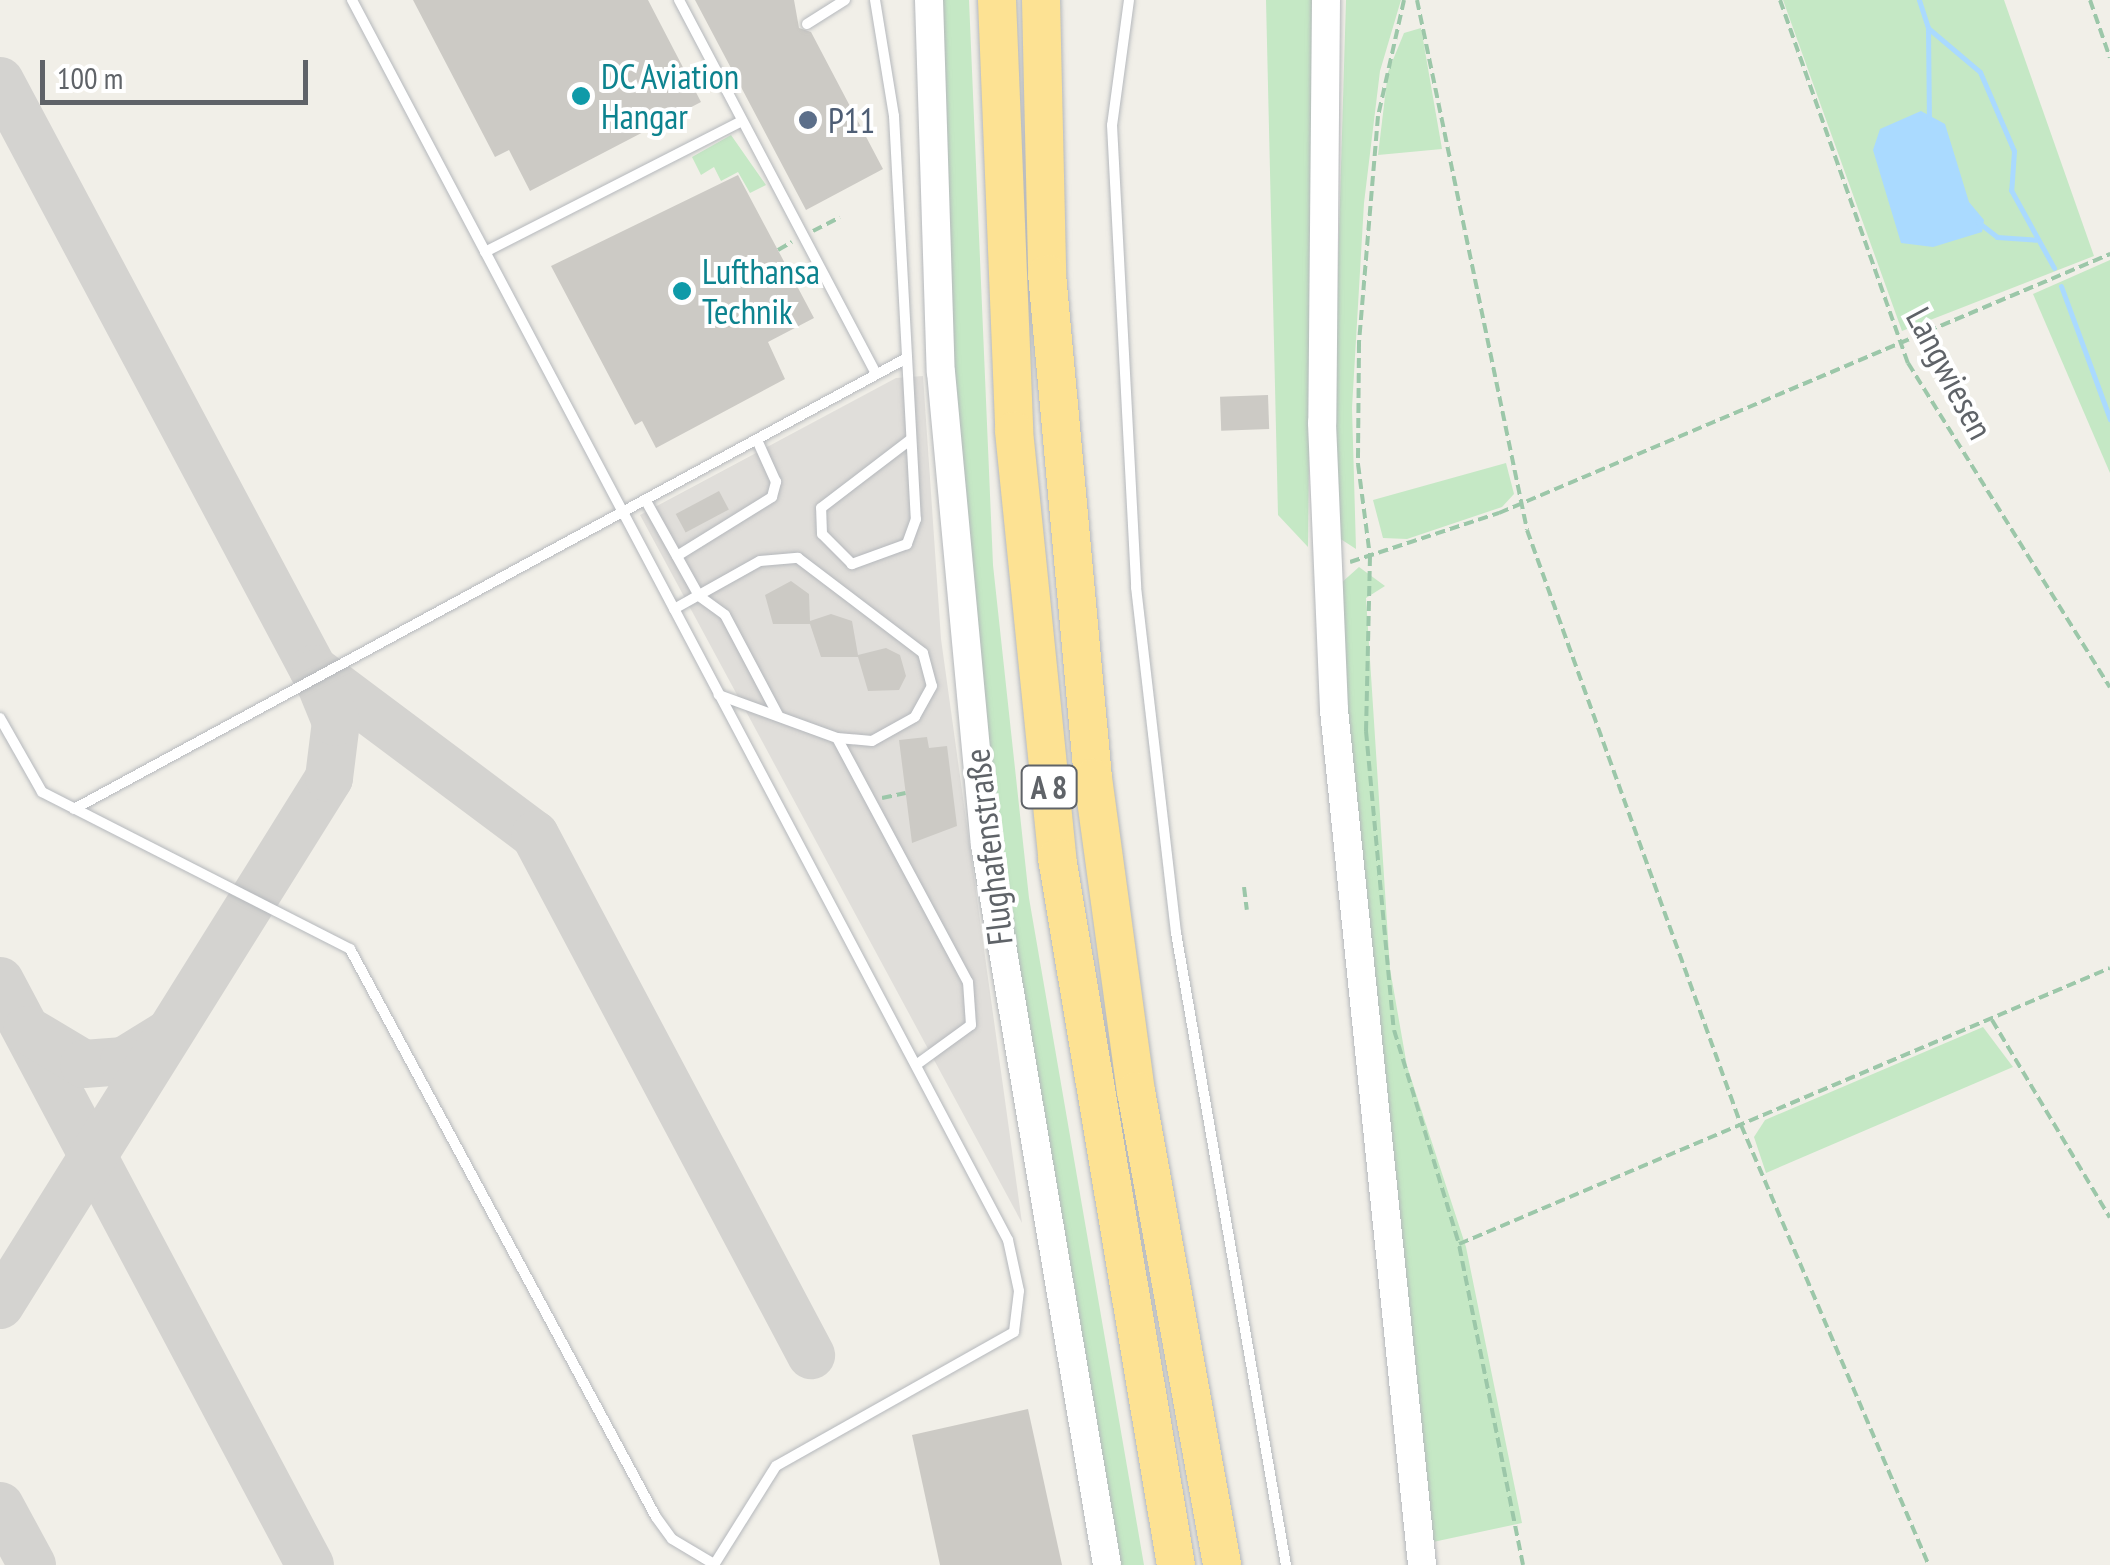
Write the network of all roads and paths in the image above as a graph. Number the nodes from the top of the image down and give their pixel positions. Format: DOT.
graph roads {
  1 [pos="352,0"];
  2 [pos="678,0"];
  3 [pos="846,0"];
  4 [pos="875,0"];
  5 [pos="916,0"];
  6 [pos="929,0"];
  7 [pos="997,0"];
  8 [pos="1041,0"];
  9 [pos="1128,0"];
  10 [pos="1326,0"];
  11 [pos="1404,0"];
  12 [pos="1417,0"];
  13 [pos="1780,0"];
  14 [pos="2090,0"];
  15 [pos="806,24"];
  16 [pos="2110,58"];
  17 [pos="933,121"];
  18 [pos="738,123"];
  19 [pos="840,217"];
  20 [pos="816,230"];
  21 [pos="485,252"];
  22 [pos="2110,254"];
  23 [pos="1900,344"];
  24 [pos="905,358"];
  25 [pos="876,374"];
  26 [pos="757,440"];
  27 [pos="910,440"];
  28 [pos="646,501"];
  29 [pos="1519,504"];
  30 [pos="623,514"];
  31 [pos="677,556"];
  32 [pos="1370,556"];
  33 [pos="1326,569"];
  34 [pos="699,596"];
  35 [pos="674,609"];
  36 [pos="2110,687"];
  37 [pos="719,695"];
  38 [pos="778,716"];
  39 [pos="0,718"];
  40 [pos="837,738"];
  41 [pos="74,809"];
  42 [pos="1244,888"];
  43 [pos="1247,910"];
  44 [pos="2110,968"];
  45 [pos="1991,1018"];
  46 [pos="916,1064"];
  47 [pos="1741,1125"];
  48 [pos="2110,1218"];
  49 [pos="1459,1244"];
  50 [pos="714,1564"];
  51 [pos="1107,1565"];
  52 [pos="1176,1565"];
  53 [pos="1222,1565"];
  54 [pos="1286,1565"];
  55 [pos="1422,1565"];
  56 [pos="1523,1565"];
  57 [pos="1929,1565"];
  1 -- 21 [label="lane"];
  2 -- 18 [label="lane"];
  3 -- 15 [label="lane"];
  4 -- 24 [label="lane"];
  5 -- 17 [label="main road, Flughafenstraße"];
  6 -- 17 [label="main road, Flughafenstraße"];
  7 -- 52 [label="highway, A 8"];
  8 -- 53 [label="highway, A 8"];
  9 -- 54 [label="lane"];
  10 -- 33 [label="main road"];
  11 -- 32 [label="path"];
  12 -- 29 [label="path"];
  13 -- 23 [label="path, Langwiesen"];
  14 -- 16 [label="path"];
  17 -- 51 [label="main road, Flughafenstraße"];
  18 -- 21 [label="lane"];
  18 -- 25 [label="lane"];
  19 -- 20 [label="path"];
  21 -- 30 [label="lane"];
  22 -- 23 [label="path"];
  23 -- 29 [label="path"];
  23 -- 36 [label="path, Langwiesen"];
  24 -- 25 [label="lane"];
  24 -- 27 [label="lane"];
  25 -- 26 [label="lane"];
  26 -- 28 [label="lane"];
  26 -- 31 [label="lane"];
  27 -- 27 [label="lane"];
  28 -- 30 [label="lane"];
  28 -- 31 [label="lane"];
  29 -- 32 [label="path"];
  29 -- 47 [label="path"];
  30 -- 35 [label="lane"];
  30 -- 41 [label="lane"];
  31 -- 34 [label="lane"];
  32 -- 33 [label="path"];
  32 -- 49 [label="path"];
  33 -- 55 [label="main road"];
  34 -- 35 [label="lane"];
  34 -- 38 [label="lane"];
  34 -- 40 [label="lane"];
  35 -- 37 [label="lane"];
  37 -- 38 [label="lane"];
  37 -- 46 [label="lane"];
  38 -- 40 [label="lane"];
  39 -- 41 [label="lane"];
  40 -- 46 [label="lane"];
  41 -- 50 [label="lane"];
  42 -- 43 [label="path"];
  44 -- 45 [label="path"];
  45 -- 47 [label="path"];
  45 -- 48 [label="path"];
  46 -- 50 [label="lane"];
  47 -- 49 [label="path"];
  47 -- 57 [label="path"];
  49 -- 56 [label="path"];
}
